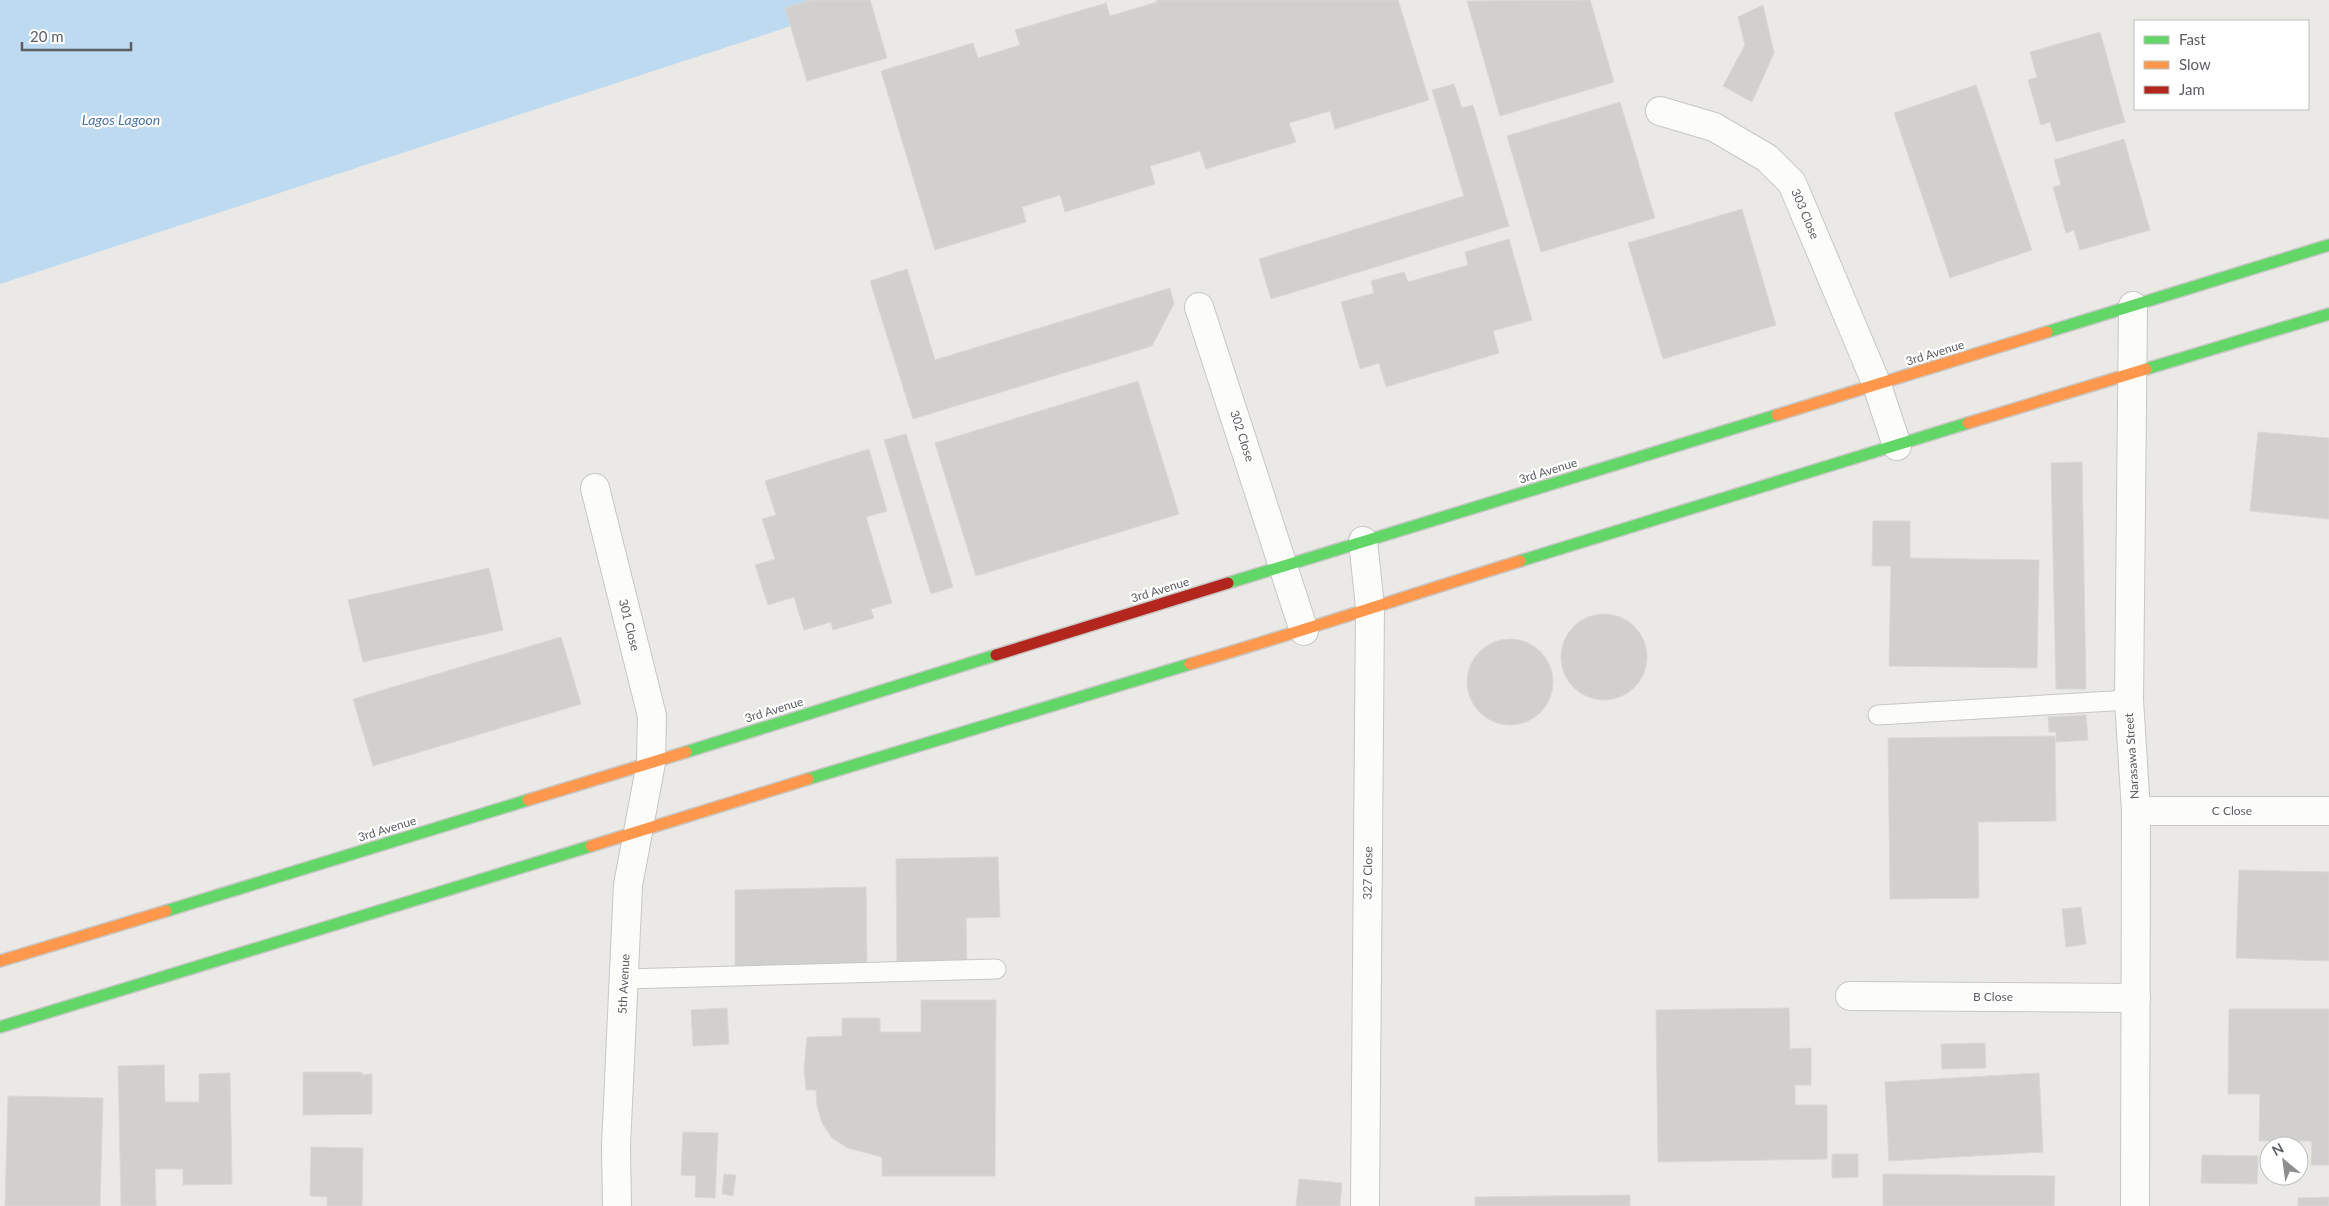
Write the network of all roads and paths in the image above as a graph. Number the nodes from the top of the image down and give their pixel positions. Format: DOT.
graph roads {
  1 [pos="1660,111"];
  2 [pos="2329,245"];
  3 [pos="2133,306"];
  4 [pos="1200,307"];
  5 [pos="2329,314"];
  6 [pos="2131,375"];
  7 [pos="1877,385"];
  8 [pos="1897,446"];
  9 [pos="595,488"];
  10 [pos="1363,541"];
  11 [pos="1285,566"];
  12 [pos="1370,607"];
  13 [pos="1304,631"];
  14 [pos="2129,700"];
  15 [pos="1878,715"];
  16 [pos="651,763"];
  17 [pos="2136,811"];
  18 [pos="2329,811"];
  19 [pos="636,832"];
  20 [pos="0,961"];
  21 [pos="996,969"];
  22 [pos="624,979"];
  23 [pos="1850,996"];
  24 [pos="2136,998"];
  25 [pos="0,1027"];
  26 [pos="617,1206"];
  27 [pos="1365,1206"];
  28 [pos="2135,1206"];
  1 -- 7 [label="street, 303 Close"];
  2 -- 3 [label="street, 3rd Avenue"];
  3 -- 6 [label="street, Narasawa Street"];
  3 -- 7 [label="street, 3rd Avenue"];
  4 -- 11 [label="street, 302 Close"];
  5 -- 6 [label="street"];
  6 -- 8 [label="street"];
  6 -- 14 [label="street, Narasawa Street"];
  7 -- 8 [label="street, 303 Close"];
  7 -- 10 [label="street, 3rd Avenue"];
  8 -- 12 [label="street"];
  9 -- 16 [label="street, 301 Close"];
  10 -- 11 [label="street, 3rd Avenue"];
  10 -- 12 [label="street, 327 Close"];
  11 -- 13 [label="street, 302 Close"];
  11 -- 16 [label="street, 3rd Avenue"];
  12 -- 13 [label="street"];
  12 -- 27 [label="street, 327 Close"];
  13 -- 19 [label="street"];
  14 -- 15 [label="lane"];
  14 -- 17 [label="street, Narasawa Street"];
  16 -- 19 [label="street, 5th Avenue"];
  16 -- 20 [label="street, 3rd Avenue"];
  17 -- 18 [label="street, C Close"];
  17 -- 24 [label="street, Narasawa Street"];
  19 -- 22 [label="street, 5th Avenue"];
  19 -- 25 [label="street"];
  21 -- 22 [label="lane"];
  22 -- 26 [label="street, 5th Avenue"];
  23 -- 24 [label="street, B Close"];
  24 -- 28 [label="street, Narasawa Street"];
}
